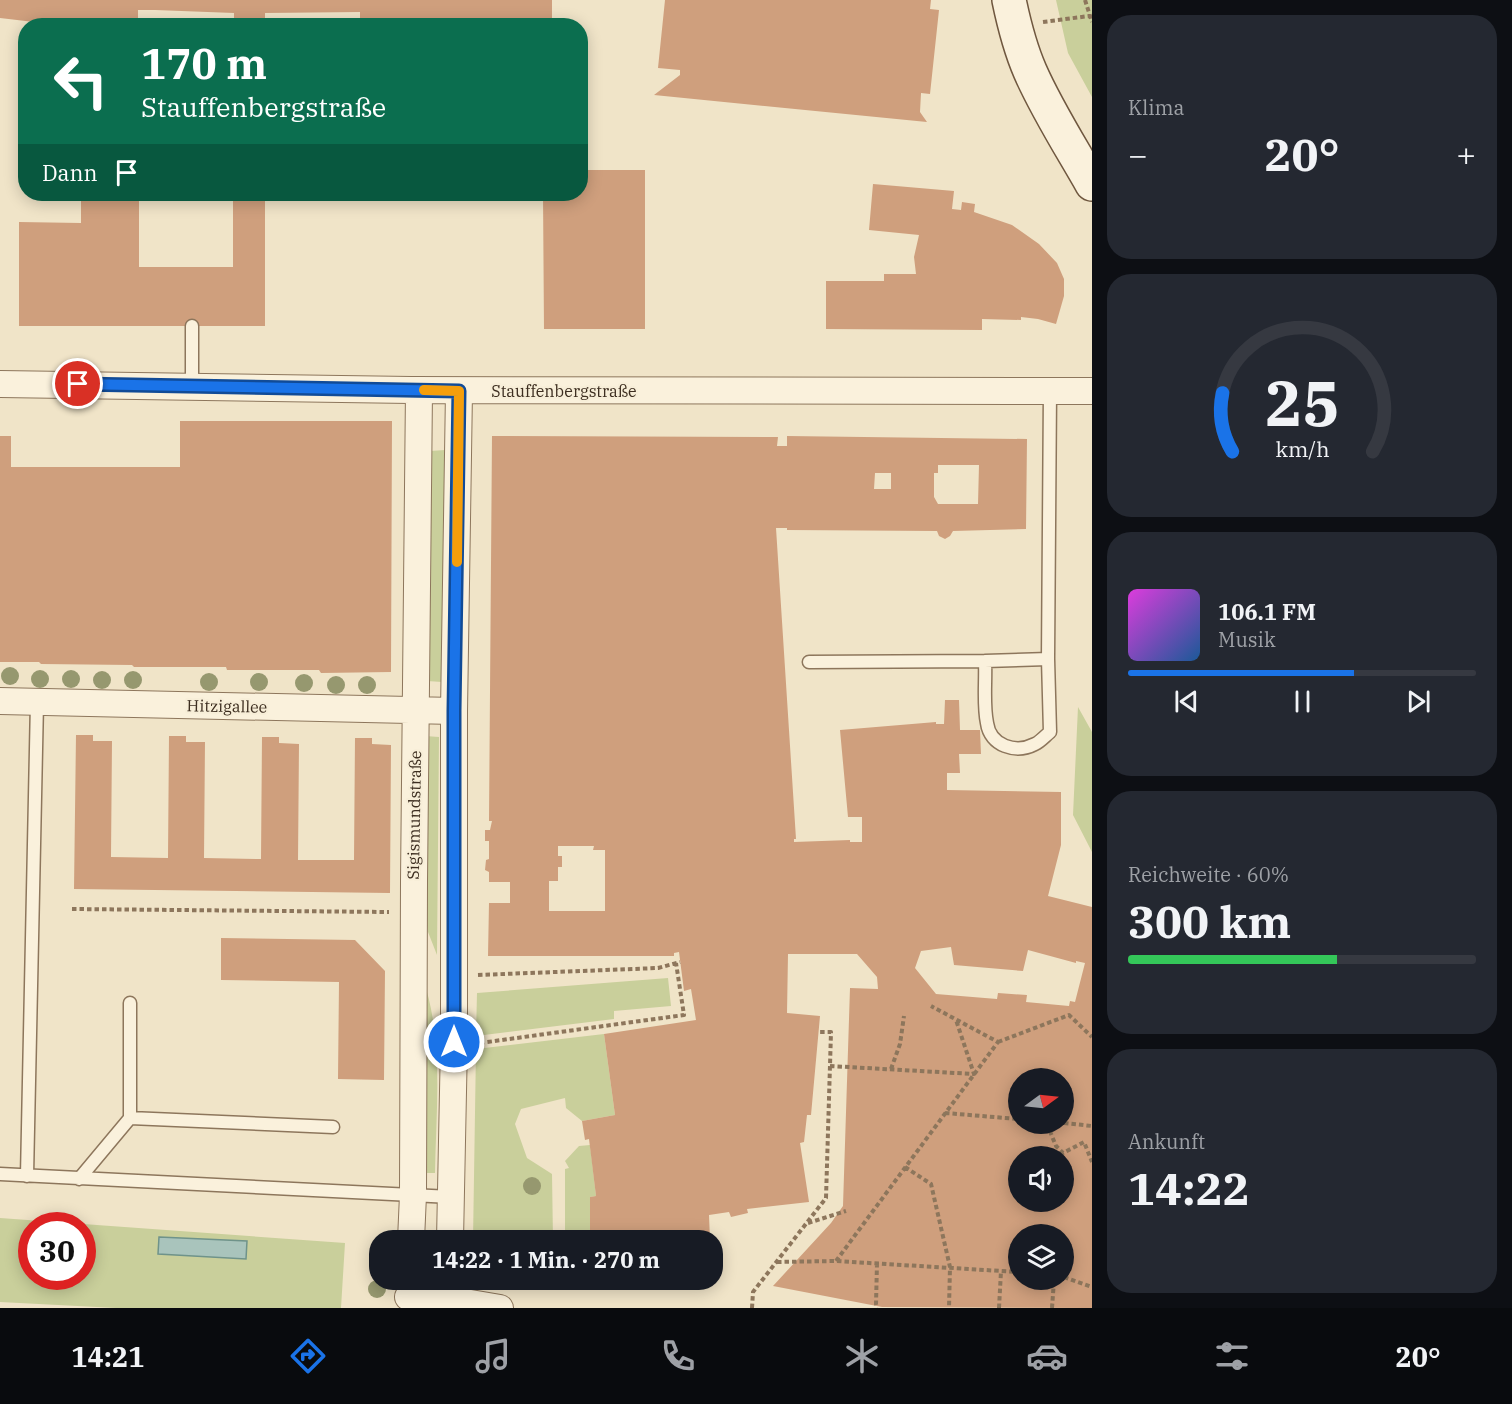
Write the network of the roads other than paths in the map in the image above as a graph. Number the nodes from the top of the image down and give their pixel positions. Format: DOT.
graph roads {
  1 [pos="1009,0"];
  2 [pos="1092,184"];
  3 [pos="192,326"];
  4 [pos="0,384"];
  5 [pos="192,386"];
  6 [pos="418,390"];
  7 [pos="459,391"];
  8 [pos="1050,391"];
  9 [pos="1092,391"];
  10 [pos="1048,659"];
  11 [pos="985,661"];
  12 [pos="809,662"];
  13 [pos="0,702"];
  14 [pos="37,702"];
  15 [pos="415,710"];
  16 [pos="454,711"];
  17 [pos="129,1003"];
  18 [pos="130,1118"];
  19 [pos="333,1127"];
  20 [pos="0,1174"];
  21 [pos="27,1176"];
  22 [pos="79,1179"];
  23 [pos="413,1195"];
  24 [pos="451,1197"];
  25 [pos="411,1230"];
  26 [pos="450,1230"];
  27 [pos="408,1295"];
  28 [pos="447,1296"];
  29 [pos="500,1308"];
  1 -- 2 [label="main road"];
  3 -- 5 [label="lane"];
  4 -- 5 [label="street, Stauffenbergstraße"];
  5 -- 6 [label="street, Stauffenbergstraße"];
  6 -- 7 [label="street, Stauffenbergstraße"];
  6 -- 15 [label="street, Sigismundstraße"];
  7 -- 8 [label="street, Stauffenbergstraße"];
  7 -- 16 [label="street"];
  8 -- 9 [label="street, Stauffenbergstraße"];
  8 -- 10 [label="lane"];
  10 -- 11 [label="lane"];
  10 -- 11 [label="lane"];
  11 -- 12 [label="lane"];
  13 -- 14 [label="street, Hitzigallee"];
  14 -- 15 [label="street, Hitzigallee"];
  14 -- 21 [label="lane"];
  15 -- 16 [label="street, Hitzigallee"];
  15 -- 23 [label="street, Sigismundstraße"];
  16 -- 24 [label="street"];
  17 -- 18 [label="lane"];
  18 -- 19 [label="lane"];
  18 -- 22 [label="lane"];
  20 -- 21 [label="lane"];
  21 -- 22 [label="lane"];
  22 -- 23 [label="lane"];
  23 -- 24 [label="lane"];
  23 -- 25 [label="street, Sigismundstraße"];
  24 -- 26 [label="street"];
  27 -- 28 [label="street"];
  28 -- 29 [label="street"];
}
